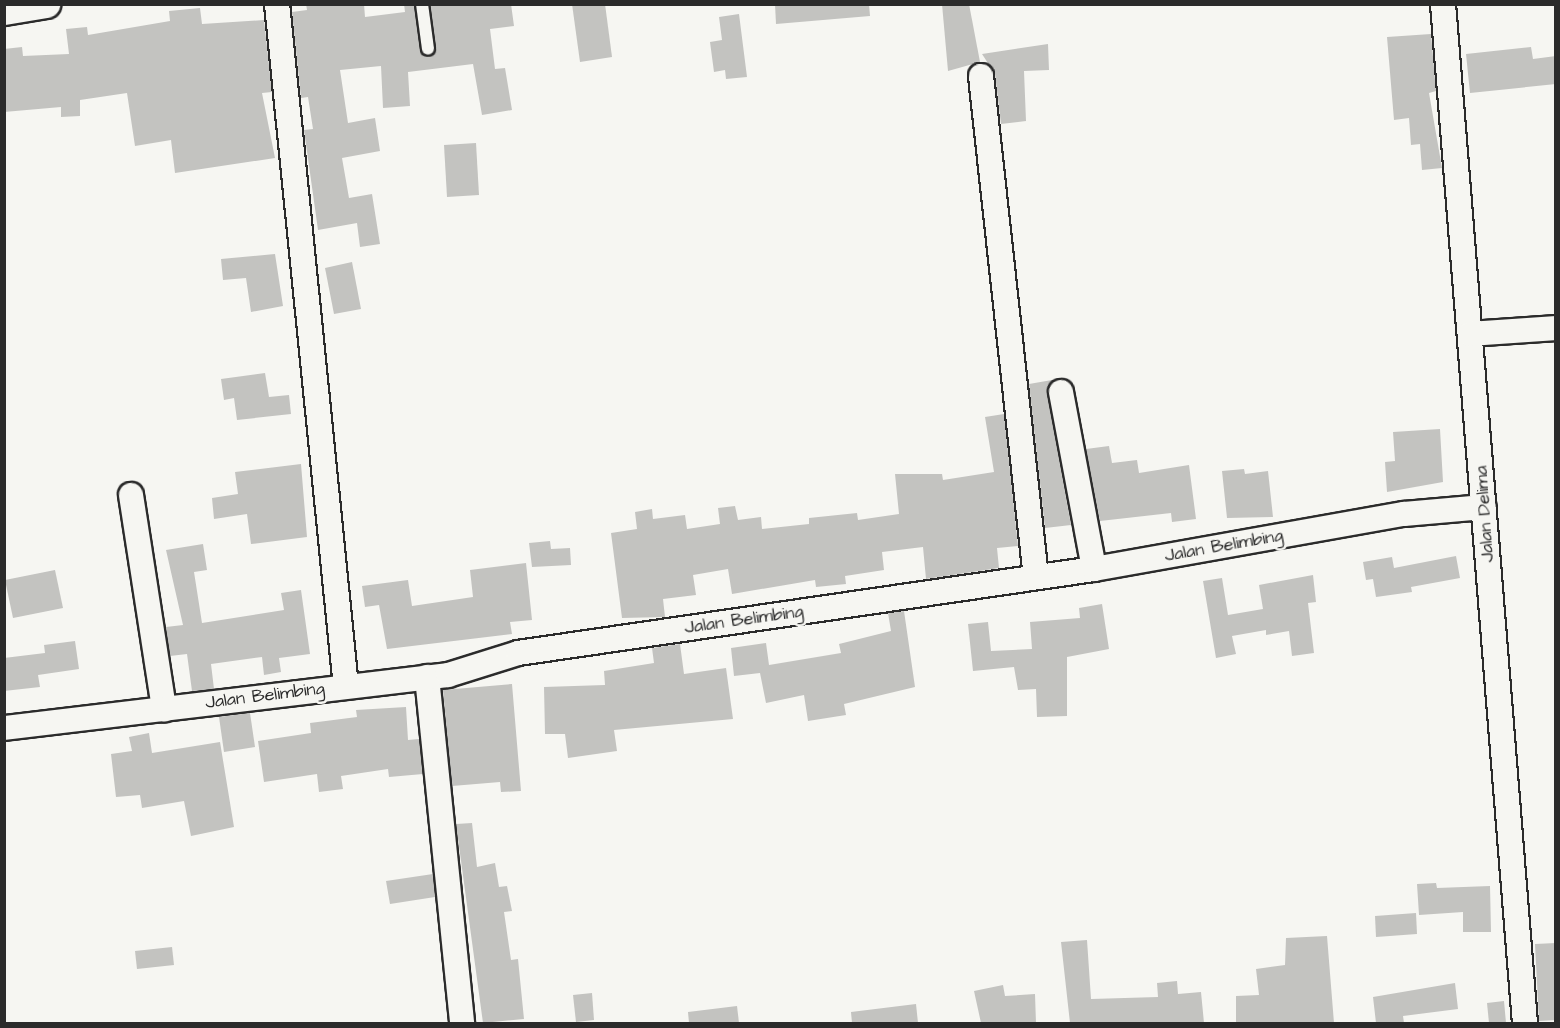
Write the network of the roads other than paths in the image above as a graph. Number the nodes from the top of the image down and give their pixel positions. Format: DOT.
graph roads {
  1 [pos="46,4"];
  2 [pos="277,4"];
  3 [pos="422,4"];
  4 [pos="1443,4"];
  5 [pos="4,11"];
  6 [pos="428,50"];
  7 [pos="981,76"];
  8 [pos="1556,328"];
  9 [pos="1470,334"];
  10 [pos="1061,392"];
  11 [pos="131,495"];
  12 [pos="1484,507"];
  13 [pos="1094,569"];
  14 [pos="1036,577"];
  15 [pos="427,677"];
  16 [pos="346,687"];
  17 [pos="164,709"];
  18 [pos="4,728"];
  19 [pos="462,1023"];
  20 [pos="1525,1023"];
  1 -- 5 [label="street"];
  2 -- 16 [label="street"];
  3 -- 6 [label="lane"];
  4 -- 9 [label="street, Jalan Delima"];
  7 -- 14 [label="street"];
  8 -- 9 [label="street"];
  9 -- 12 [label="street, Jalan Delima"];
  10 -- 13 [label="street"];
  11 -- 17 [label="street"];
  12 -- 13 [label="street, Jalan Belimbing"];
  12 -- 20 [label="street, Jalan Delima"];
  13 -- 14 [label="street, Jalan Belimbing"];
  14 -- 15 [label="street, Jalan Belimbing"];
  15 -- 16 [label="street, Jalan Belimbing"];
  15 -- 19 [label="street"];
  16 -- 17 [label="street, Jalan Belimbing"];
  17 -- 18 [label="street, Jalan Belimbing"];
}
